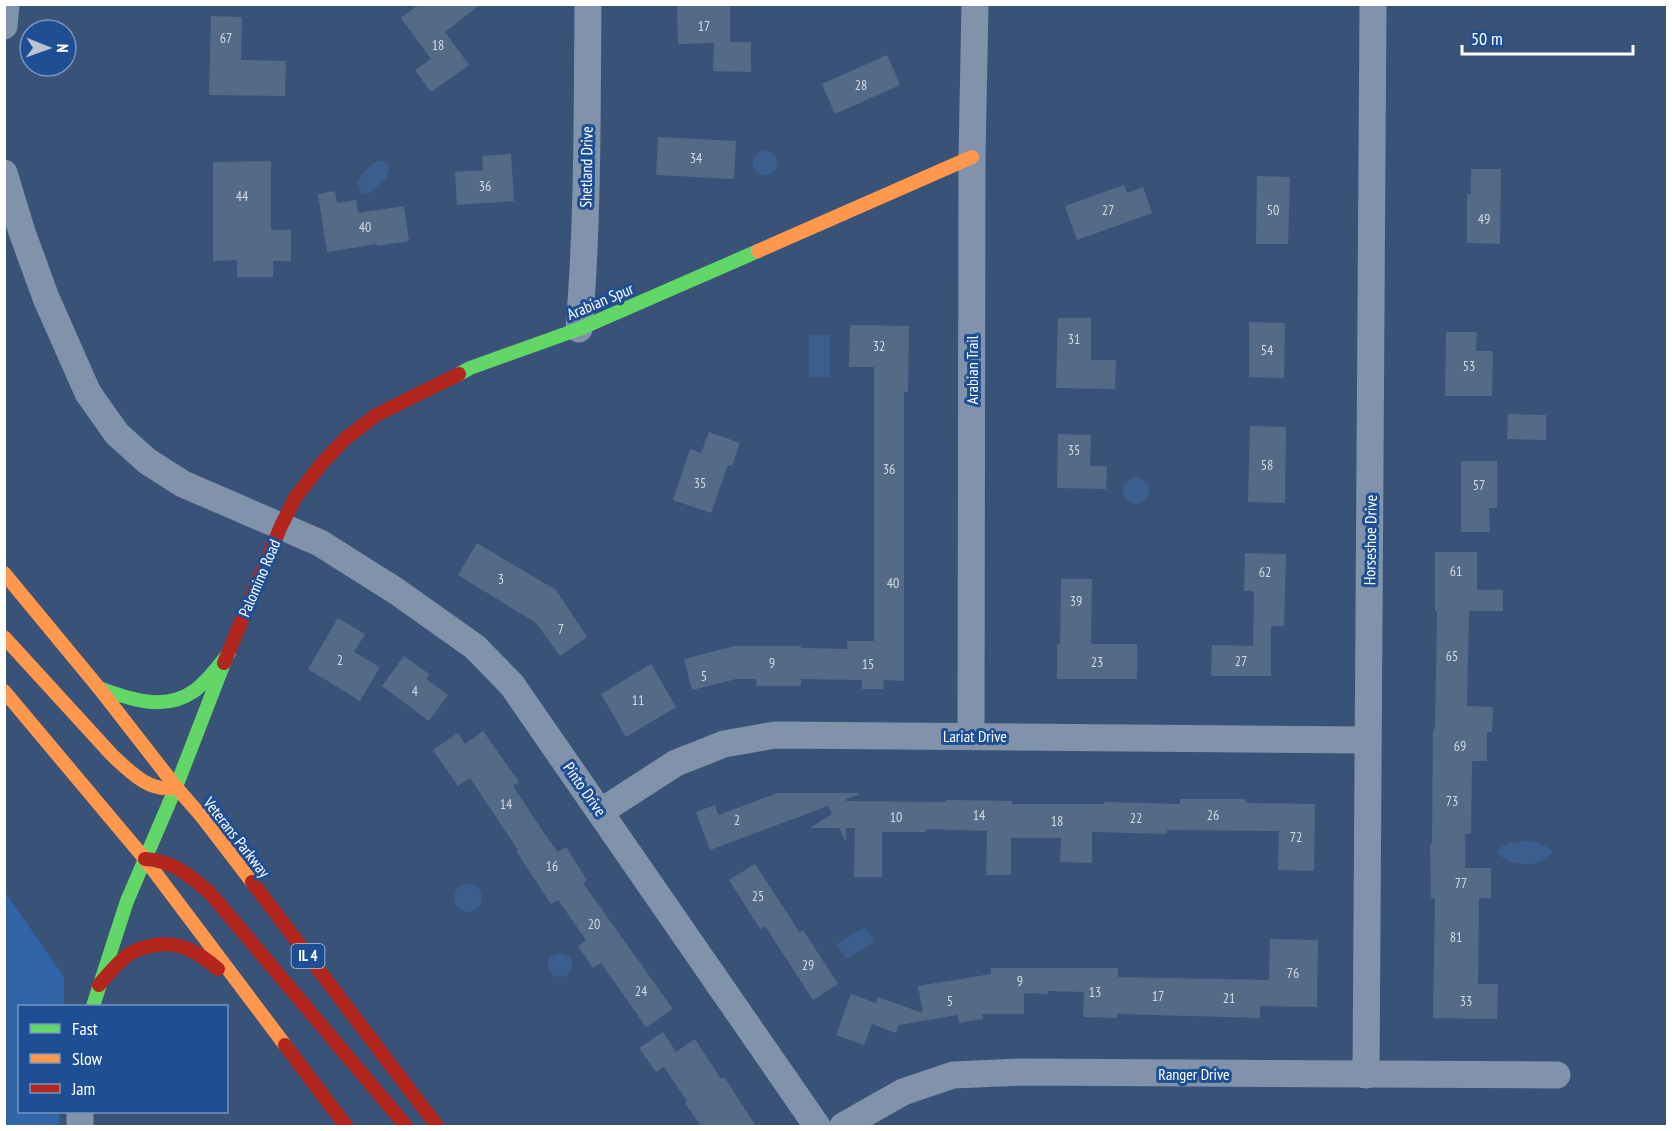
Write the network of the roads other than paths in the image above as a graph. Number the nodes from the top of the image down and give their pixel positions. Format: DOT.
graph roads {
  1 [pos="6,4"];
  2 [pos="588,4"];
  3 [pos="975,4"];
  4 [pos="1373,4"];
  5 [pos="4,26"];
  6 [pos="972,157"];
  7 [pos="4,173"];
  8 [pos="579,329"];
  9 [pos="281,526"];
  10 [pos="4,573"];
  11 [pos="4,637"];
  12 [pos="229,653"];
  13 [pos="99,687"];
  14 [pos="4,691"];
  15 [pos="971,736"];
  16 [pos="1367,740"];
  17 [pos="176,787"];
  18 [pos="600,812"];
  19 [pos="145,858"];
  20 [pos="99,985"];
  21 [pos="246,992"];
  22 [pos="93,1005"];
  23 [pos="1366,1075"];
  24 [pos="1557,1075"];
  25 [pos="346,1126"];
  26 [pos="406,1126"];
  27 [pos="437,1126"];
  28 [pos="817,1126"];
  29 [pos="843,1126"];
  1 -- 5 [label="street"];
  2 -- 8 [label="street, Shetland Drive"];
  3 -- 6 [label="street, Arabian Trail"];
  4 -- 16 [label="street, Horseshoe Drive"];
  6 -- 8 [label="main road, Arabian Spur"];
  6 -- 15 [label="street, Arabian Trail"];
  7 -- 9 [label="street, Palomino Road"];
  8 -- 9 [label="main road, Arabian Spur"];
  9 -- 12 [label="main road, Palomino Road"];
  9 -- 18 [label="street, Pinto Drive"];
  10 -- 13 [label="main road, Veterans Parkway / IL 4"];
  11 -- 17 [label="main road"];
  12 -- 13 [label="main road"];
  12 -- 17 [label="main road, Palomino Road"];
  13 -- 17 [label="main road, Veterans Parkway / IL 4"];
  14 -- 19 [label="main road"];
  15 -- 16 [label="street, Lariat Drive"];
  15 -- 18 [label="street, Lariat Drive"];
  16 -- 23 [label="street, Horseshoe Drive"];
  17 -- 19 [label="main road, Palomino Road"];
  17 -- 27 [label="main road, Veterans Parkway / IL 4"];
  18 -- 28 [label="street, Pinto Drive"];
  19 -- 20 [label="main road, Palomino Road"];
  19 -- 21 [label="main road"];
  19 -- 26 [label="main road"];
  20 -- 21 [label="main road"];
  20 -- 22 [label="main road, Palomino Road"];
  21 -- 25 [label="main road"];
  23 -- 24 [label="street, Ranger Drive"];
  23 -- 29 [label="street, Ranger Drive"];
}
